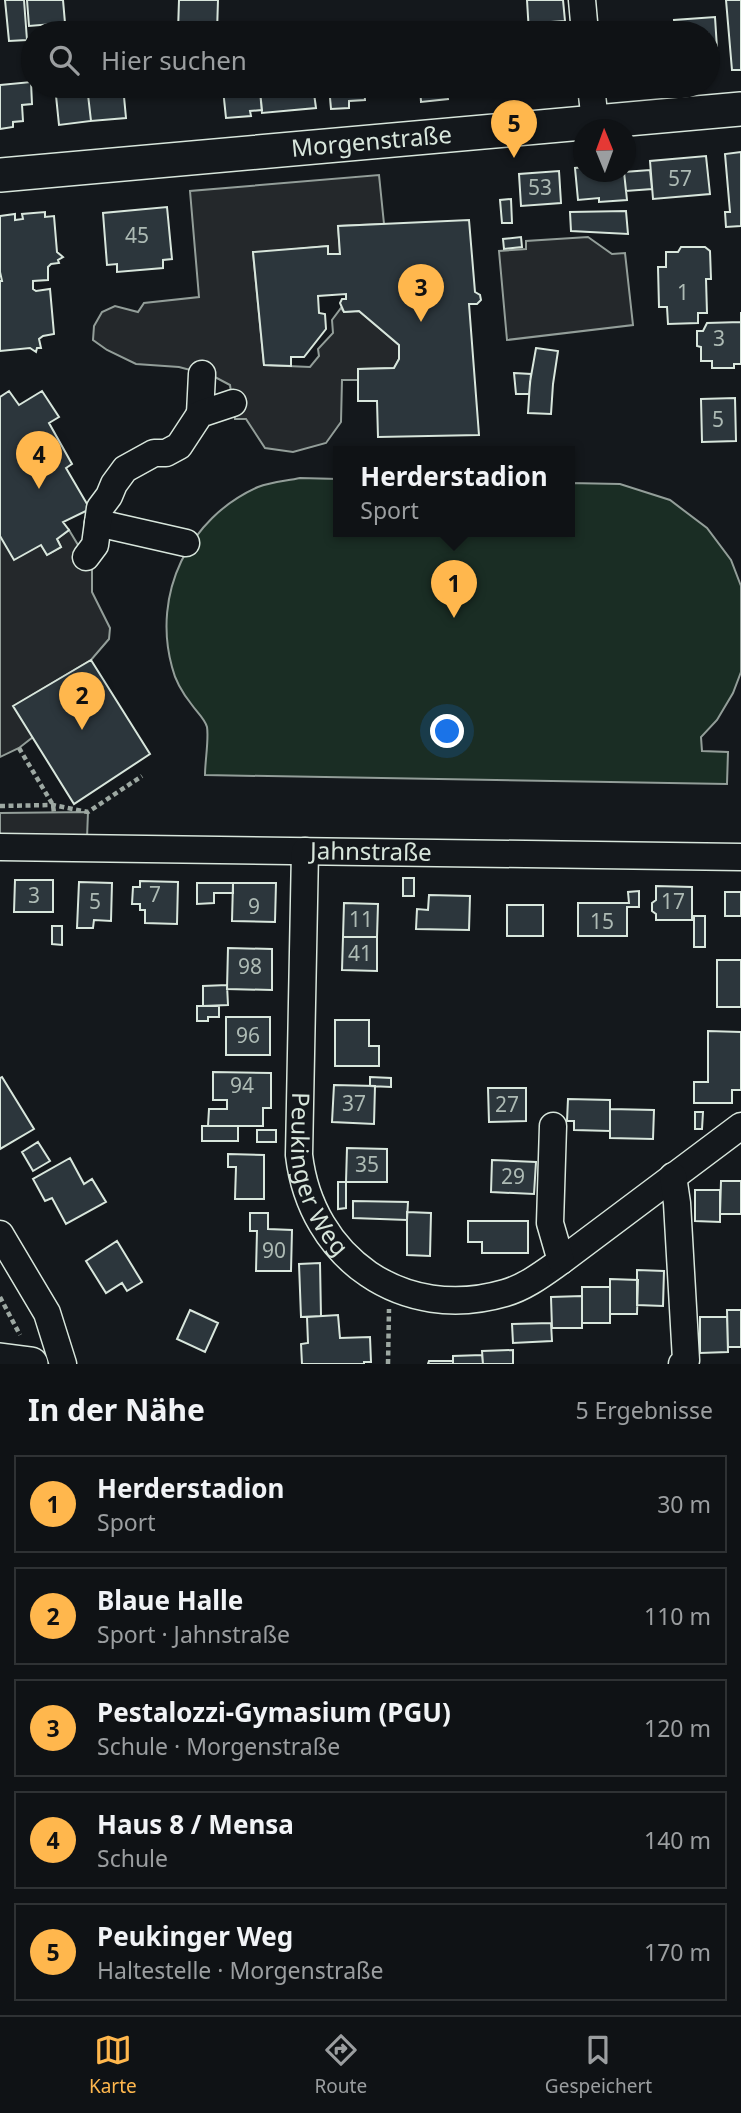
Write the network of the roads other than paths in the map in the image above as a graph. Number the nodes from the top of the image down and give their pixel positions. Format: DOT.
graph roads {
  1 [pos="582,0"];
  2 [pos="584,21"];
  3 [pos="593,98"];
  4 [pos="741,109"];
  5 [pos="595,119"];
  6 [pos="629,119"];
  7 [pos="573,124"];
  8 [pos="0,175"];
  9 [pos="202,374"];
  10 [pos="233,403"];
  11 [pos="200,414"];
  12 [pos="99,523"];
  13 [pos="186,543"];
  14 [pos="86,557"];
  15 [pos="0,847"];
  16 [pos="305,851"];
  17 [pos="741,857"];
  18 [pos="552,1126"];
  19 [pos="741,1126"];
  20 [pos="673,1176"];
  21 [pos="0,1234"];
  22 [pos="561,1261"];
  23 [pos="0,1360"];
  24 [pos="29,1364"];
  25 [pos="63,1364"];
  26 [pos="682,1364"];
  1 -- 2 [label="street"];
  3 -- 5 [label="street"];
  4 -- 6 [label="main road, Morgenstraße"];
  7 -- 8 [label="main road, Morgenstraße"];
  9 -- 11 [label="street"];
  10 -- 11 [label="street"];
  11 -- 12 [label="street"];
  12 -- 13 [label="street"];
  12 -- 14 [label="street"];
  15 -- 16 [label="street, Jahnstraße"];
  16 -- 17 [label="street, Jahnstraße"];
  16 -- 22 [label="street, Peukinger Weg"];
  18 -- 22 [label="street"];
  19 -- 20 [label="street, Peukinger Weg"];
  20 -- 22 [label="street, Peukinger Weg"];
  20 -- 26 [label="street"];
  21 -- 25 [label="street"];
  23 -- 24 [label="main road"];
}
